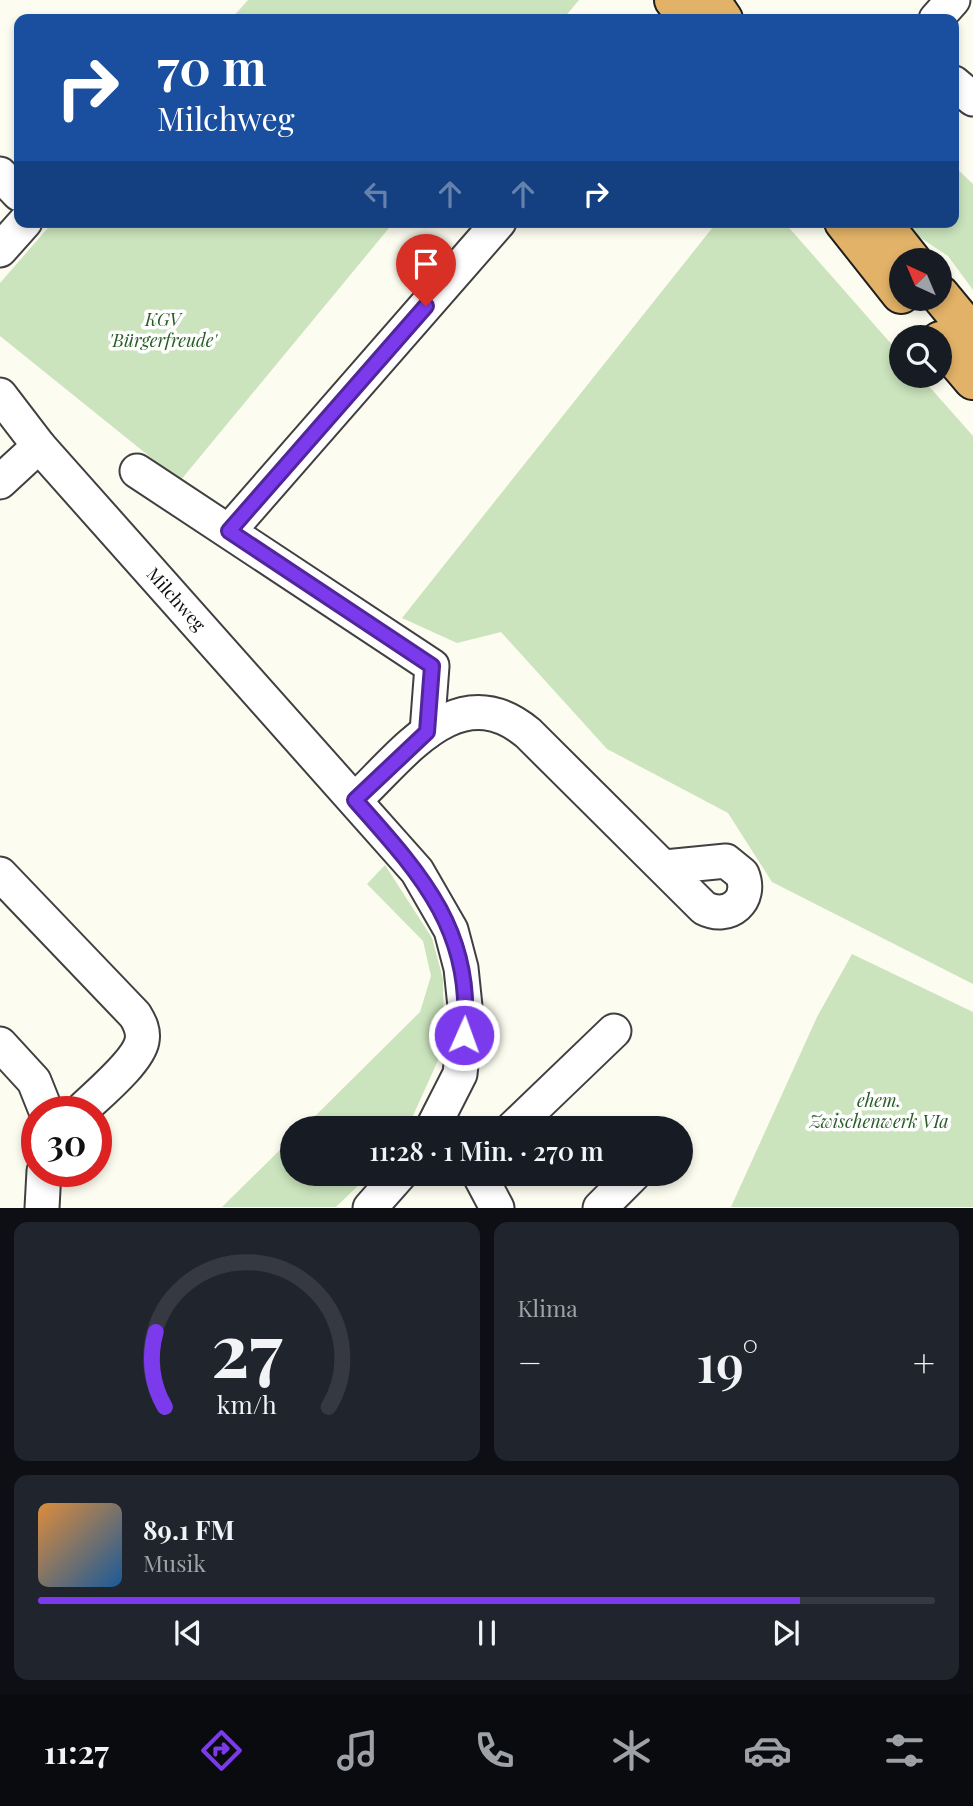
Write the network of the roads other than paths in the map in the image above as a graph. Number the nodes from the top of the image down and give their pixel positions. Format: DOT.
graph roads {
  1 [pos="674,0"];
  2 [pos="953,0"];
  3 [pos="685,14"];
  4 [pos="940,14"];
  5 [pos="959,87"];
  6 [pos="973,99"];
  7 [pos="0,174"];
  8 [pos="14,189"];
  9 [pos="20,228"];
  10 [pos="494,228"];
  11 [pos="849,228"];
  12 [pos="886,228"];
  13 [pos="902,248"];
  14 [pos="0,250"];
  15 [pos="889,279"];
  16 [pos="952,310"];
  17 [pos="973,335"];
  18 [pos="952,355"];
  19 [pos="973,380"];
  20 [pos="0,395"];
  21 [pos="38,446"];
  22 [pos="137,471"];
  23 [pos="0,482"];
  24 [pos="229,531"];
  25 [pos="427,732"];
  26 [pos="355,800"];
  27 [pos="665,867"];
  28 [pos="0,874"];
  29 [pos="614,1031"];
  30 [pos="0,1044"];
  31 [pos="40,1096"];
  32 [pos="96,1096"];
  33 [pos="440,1116"];
  34 [pos="526,1116"];
  35 [pos="389,1186"];
  36 [pos="485,1186"];
  37 [pos="622,1186"];
  38 [pos="43,1187"];
  39 [pos="42,1208"];
  40 [pos="370,1208"];
  41 [pos="497,1208"];
  42 [pos="600,1208"];
  1 -- 3 [label="highway"];
  2 -- 4 [label="street"];
  5 -- 6 [label="street"];
  7 -- 8 [label="street"];
  9 -- 14 [label="street"];
  10 -- 24 [label="street"];
  11 -- 15 [label="highway"];
  12 -- 13 [label="highway"];
  16 -- 17 [label="highway"];
  18 -- 19 [label="highway"];
  20 -- 21 [label="street, Milchweg"];
  21 -- 23 [label="street"];
  21 -- 26 [label="street, Milchweg"];
  22 -- 24 [label="street"];
  24 -- 25 [label="street"];
  25 -- 26 [label="street"];
  25 -- 27 [label="street"];
  26 -- 33 [label="street, Milchweg"];
  28 -- 32 [label="street"];
  29 -- 34 [label="street"];
  30 -- 31 [label="street"];
  35 -- 40 [label="street"];
  36 -- 41 [label="street"];
  37 -- 42 [label="street"];
  38 -- 39 [label="street"];
}
